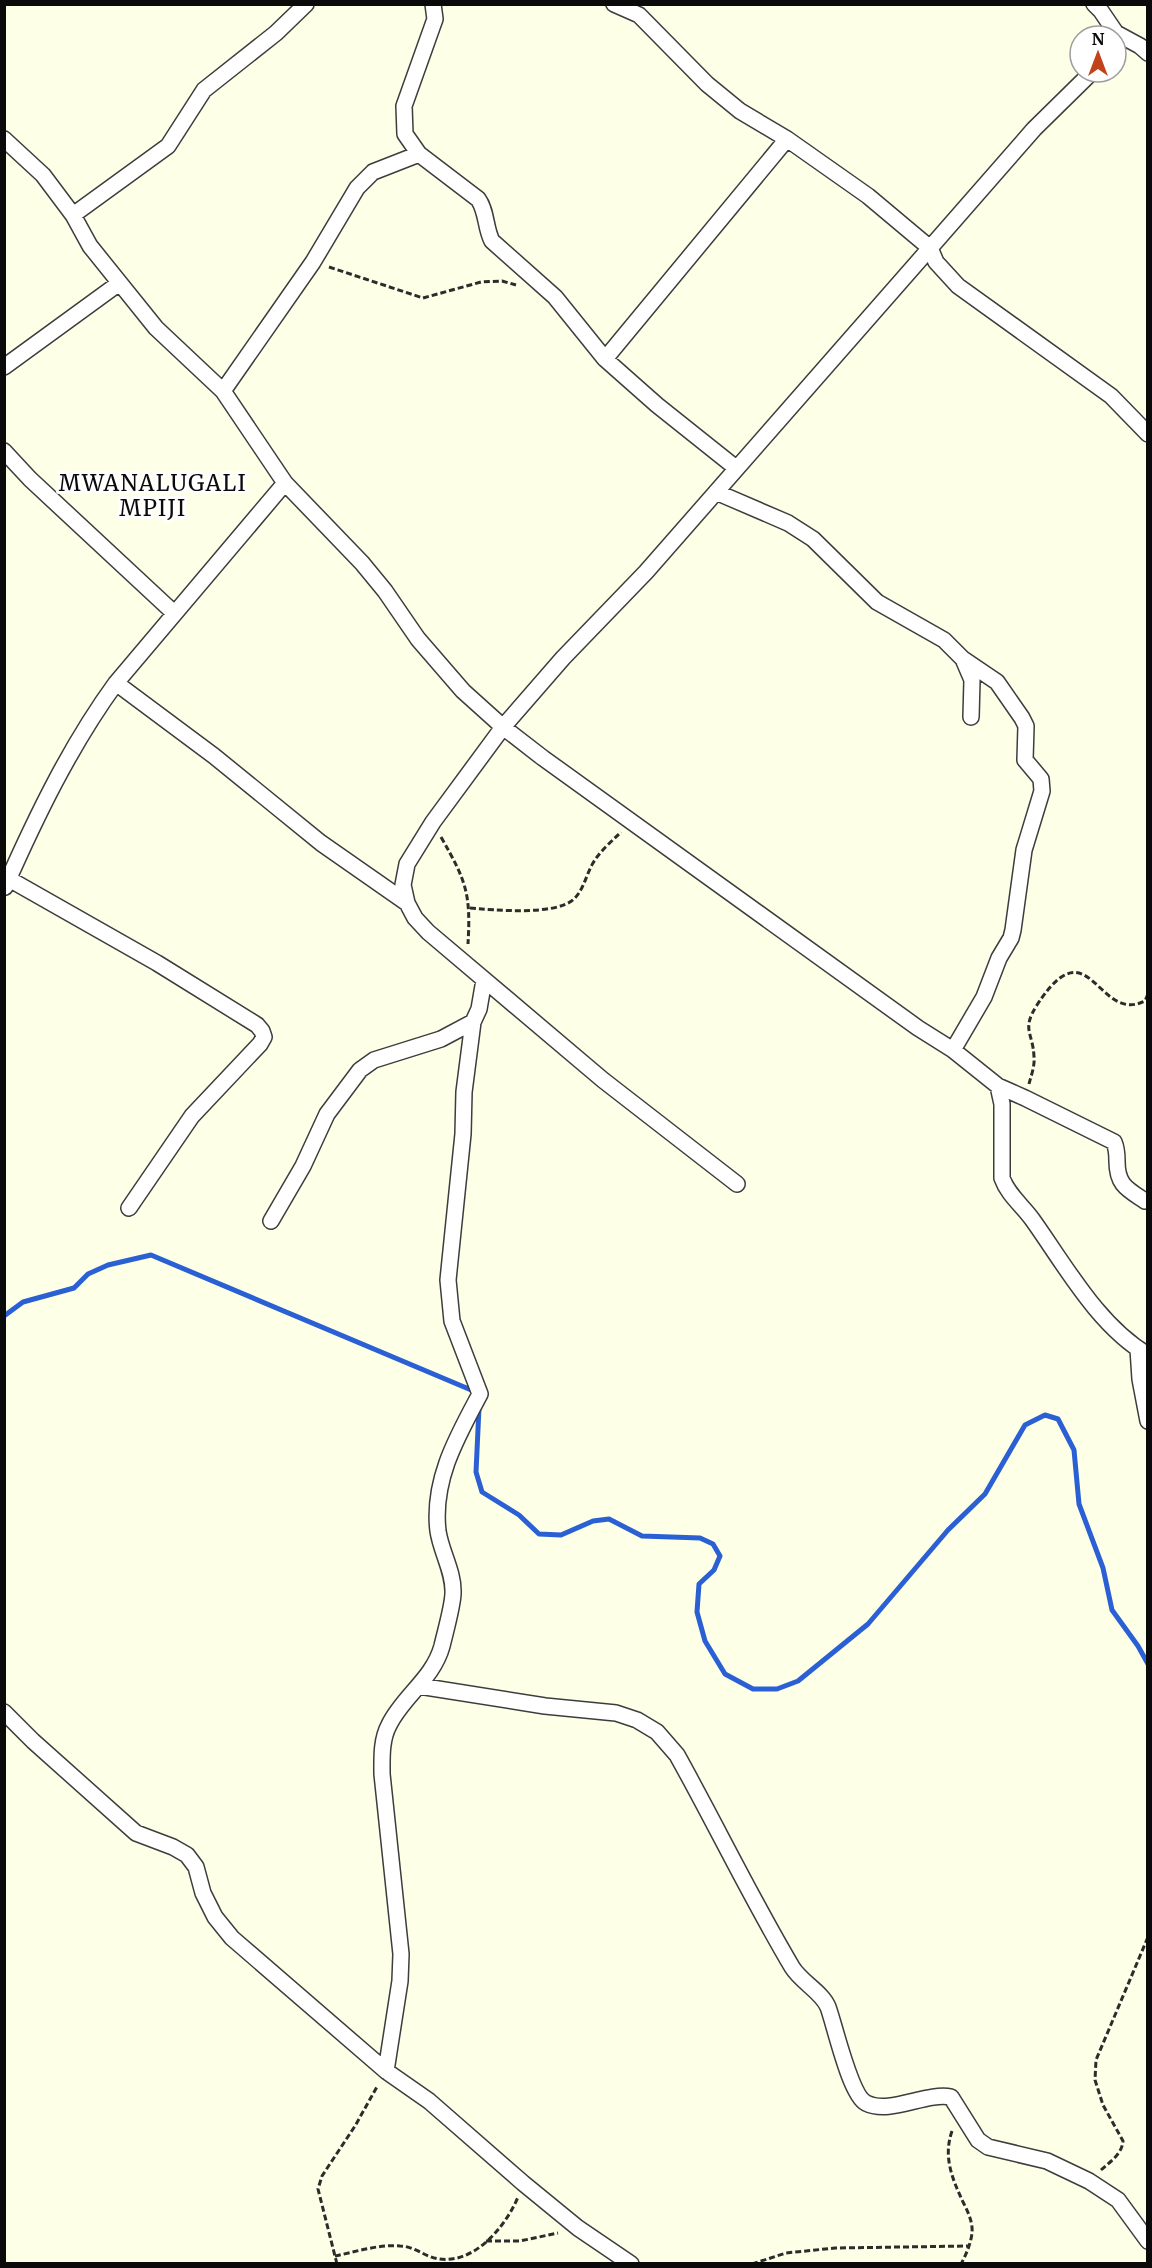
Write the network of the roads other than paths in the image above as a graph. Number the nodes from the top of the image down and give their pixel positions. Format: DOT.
graph roads {
  1 [pos="306,4"];
  2 [pos="433,4"];
  3 [pos="614,4"];
  4 [pos="1094,4"];
  5 [pos="1109,24"];
  6 [pos="1140,40"];
  7 [pos="1148,53"];
  8 [pos="1080,84"];
  9 [pos="4,139"];
  10 [pos="787,139"];
  11 [pos="419,154"];
  12 [pos="72,214"];
  13 [pos="930,248"];
  14 [pos="118,284"];
  15 [pos="605,359"];
  16 [pos="4,368"];
  17 [pos="223,391"];
  18 [pos="1148,434"];
  19 [pos="4,451"];
  20 [pos="736,468"];
  21 [pos="285,483"];
  22 [pos="716,492"];
  23 [pos="174,613"];
  24 [pos="963,659"];
  25 [pos="116,683"];
  26 [pos="971,717"];
  27 [pos="503,727"];
  28 [pos="7,883"];
  29 [pos="407,903"];
  30 [pos="484,980"];
  31 [pos="473,1022"];
  32 [pos="953,1050"];
  33 [pos="998,1086"];
  34 [pos="737,1184"];
  35 [pos="1145,1201"];
  36 [pos="129,1208"];
  37 [pos="271,1221"];
  38 [pos="1143,1352"];
  39 [pos="1148,1421"];
  40 [pos="419,1686"];
  41 [pos="4,1712"];
  42 [pos="386,2071"];
  43 [pos="1148,2241"];
  44 [pos="631,2264"];
  1 -- 12 [label="street"];
  2 -- 11 [label="street"];
  3 -- 10 [label="street"];
  4 -- 5 [label="street"];
  6 -- 7 [label="street"];
  8 -- 13 [label="street"];
  9 -- 12 [label="street"];
  10 -- 13 [label="street"];
  10 -- 15 [label="street"];
  11 -- 15 [label="street"];
  11 -- 17 [label="street"];
  12 -- 14 [label="street"];
  13 -- 18 [label="street"];
  13 -- 20 [label="street"];
  14 -- 16 [label="street"];
  14 -- 17 [label="street"];
  15 -- 20 [label="street"];
  17 -- 21 [label="street"];
  19 -- 23 [label="street"];
  20 -- 22 [label="street"];
  21 -- 23 [label="street"];
  21 -- 27 [label="street"];
  22 -- 24 [label="street"];
  22 -- 27 [label="street"];
  23 -- 25 [label="street"];
  24 -- 26 [label="street"];
  24 -- 32 [label="street"];
  25 -- 28 [label="street"];
  25 -- 29 [label="street"];
  27 -- 29 [label="street"];
  27 -- 32 [label="street"];
  28 -- 36 [label="street"];
  29 -- 30 [label="street"];
  30 -- 31 [label="street"];
  30 -- 34 [label="street"];
  31 -- 37 [label="street"];
  31 -- 40 [label="street"];
  32 -- 33 [label="street"];
  33 -- 35 [label="street"];
  33 -- 38 [label="street"];
  38 -- 39 [label="street"];
  40 -- 42 [label="street"];
  40 -- 43 [label="street"];
  41 -- 42 [label="street"];
  42 -- 44 [label="street"];
}
